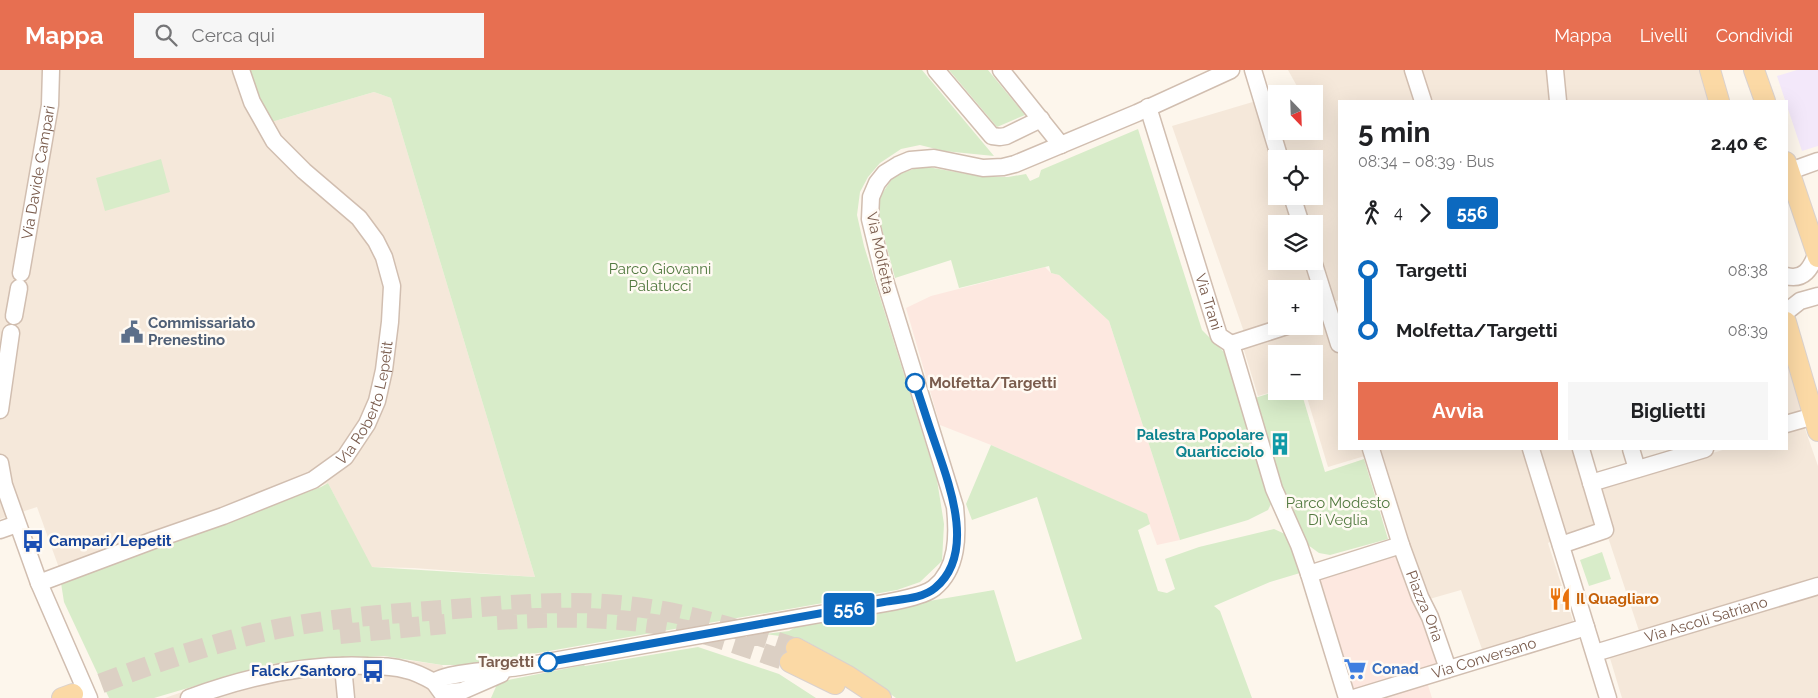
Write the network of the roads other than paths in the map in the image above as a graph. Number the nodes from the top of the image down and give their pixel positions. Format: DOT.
graph roads {
  1 [pos="51,70"];
  2 [pos="240,70"];
  3 [pos="936,70"];
  4 [pos="1001,70"];
  5 [pos="1231,70"];
  6 [pos="1253,70"];
  7 [pos="1413,70"];
  8 [pos="1555,70"];
  9 [pos="1710,70"];
  10 [pos="1756,71"];
  11 [pos="1423,100"];
  12 [pos="1558,100"];
  13 [pos="1719,100"];
  14 [pos="1765,100"];
  15 [pos="1148,107"];
  16 [pos="1041,119"];
  17 [pos="1061,145"];
  18 [pos="1277,150"];
  19 [pos="1818,162"];
  20 [pos="1788,167"];
  21 [pos="1817,255"];
  22 [pos="1315,270"];
  23 [pos="1788,276"];
  24 [pos="1818,296"];
  25 [pos="1788,310"];
  26 [pos="1327,314"];
  27 [pos="14,316"];
  28 [pos="1788,329"];
  29 [pos="1268,332"];
  30 [pos="12,333"];
  31 [pos="1338,342"];
  32 [pos="1231,344"];
  33 [pos="0,410"];
  34 [pos="1788,424"];
  35 [pos="1816,424"];
  36 [pos="1371,450"];
  37 [pos="1531,450"];
  38 [pos="1581,450"];
  39 [pos="1631,450"];
  40 [pos="1702,450"];
  41 [pos="0,463"];
  42 [pos="1637,469"];
  43 [pos="1591,483"];
  44 [pos="17,524"];
  45 [pos="0,530"];
  46 [pos="1401,545"];
  47 [pos="1561,545"];
  48 [pos="1309,574"];
  49 [pos="39,583"];
  50 [pos="1818,586"];
  51 [pos="1586,627"];
  52 [pos="1595,653"];
  53 [pos="343,666"];
  54 [pos="1448,669"];
  55 [pos="440,691"];
  56 [pos="75,697"];
  57 [pos="189,698"];
  58 [pos="346,698"];
  59 [pos="857,698"];
  60 [pos="881,698"];
  61 [pos="1347,698"];
  62 [pos="1354,698"];
  63 [pos="1608,698"];
  1 -- 27 [label="street, Via Davide Campari"];
  2 -- 49 [label="street, Via Roberto Lepetit"];
  3 -- 16 [label="street"];
  4 -- 16 [label="street"];
  5 -- 15 [label="street, Via Molfetta"];
  6 -- 18 [label="street"];
  7 -- 11 [label="street"];
  8 -- 12 [label="street"];
  9 -- 13 [label="main road"];
  10 -- 14 [label="main road"];
  15 -- 17 [label="street, Via Molfetta"];
  15 -- 32 [label="street, Via Trani"];
  16 -- 17 [label="street"];
  17 -- 55 [label="street, Via Molfetta"];
  19 -- 20 [label="street"];
  20 -- 21 [label="main road"];
  21 -- 23 [label="street"];
  22 -- 26 [label="street"];
  24 -- 25 [label="street"];
  26 -- 31 [label="street"];
  28 -- 35 [label="main road"];
  29 -- 32 [label="street"];
  30 -- 33 [label="street"];
  32 -- 48 [label="street, Via Trani"];
  34 -- 35 [label="street"];
  36 -- 46 [label="street, Piazza Oria"];
  37 -- 47 [label="street"];
  38 -- 43 [label="street"];
  39 -- 42 [label="street"];
  40 -- 42 [label="street"];
  41 -- 44 [label="street"];
  42 -- 43 [label="street"];
  43 -- 47 [label="street"];
  44 -- 45 [label="street"];
  44 -- 49 [label="street"];
  46 -- 48 [label="street"];
  46 -- 54 [label="street, Piazza Oria"];
  47 -- 51 [label="street"];
  48 -- 61 [label="street, Via Trani"];
  49 -- 56 [label="street"];
  50 -- 52 [label="street, Via Ascoli Satriano"];
  51 -- 52 [label="street"];
  51 -- 54 [label="street, Via Conversano"];
  52 -- 63 [label="street"];
  53 -- 55 [label="street"];
  53 -- 57 [label="street"];
  53 -- 58 [label="street"];
  54 -- 62 [label="street, Via Conversano"];
  59 -- 60 [label="main road"];
}
